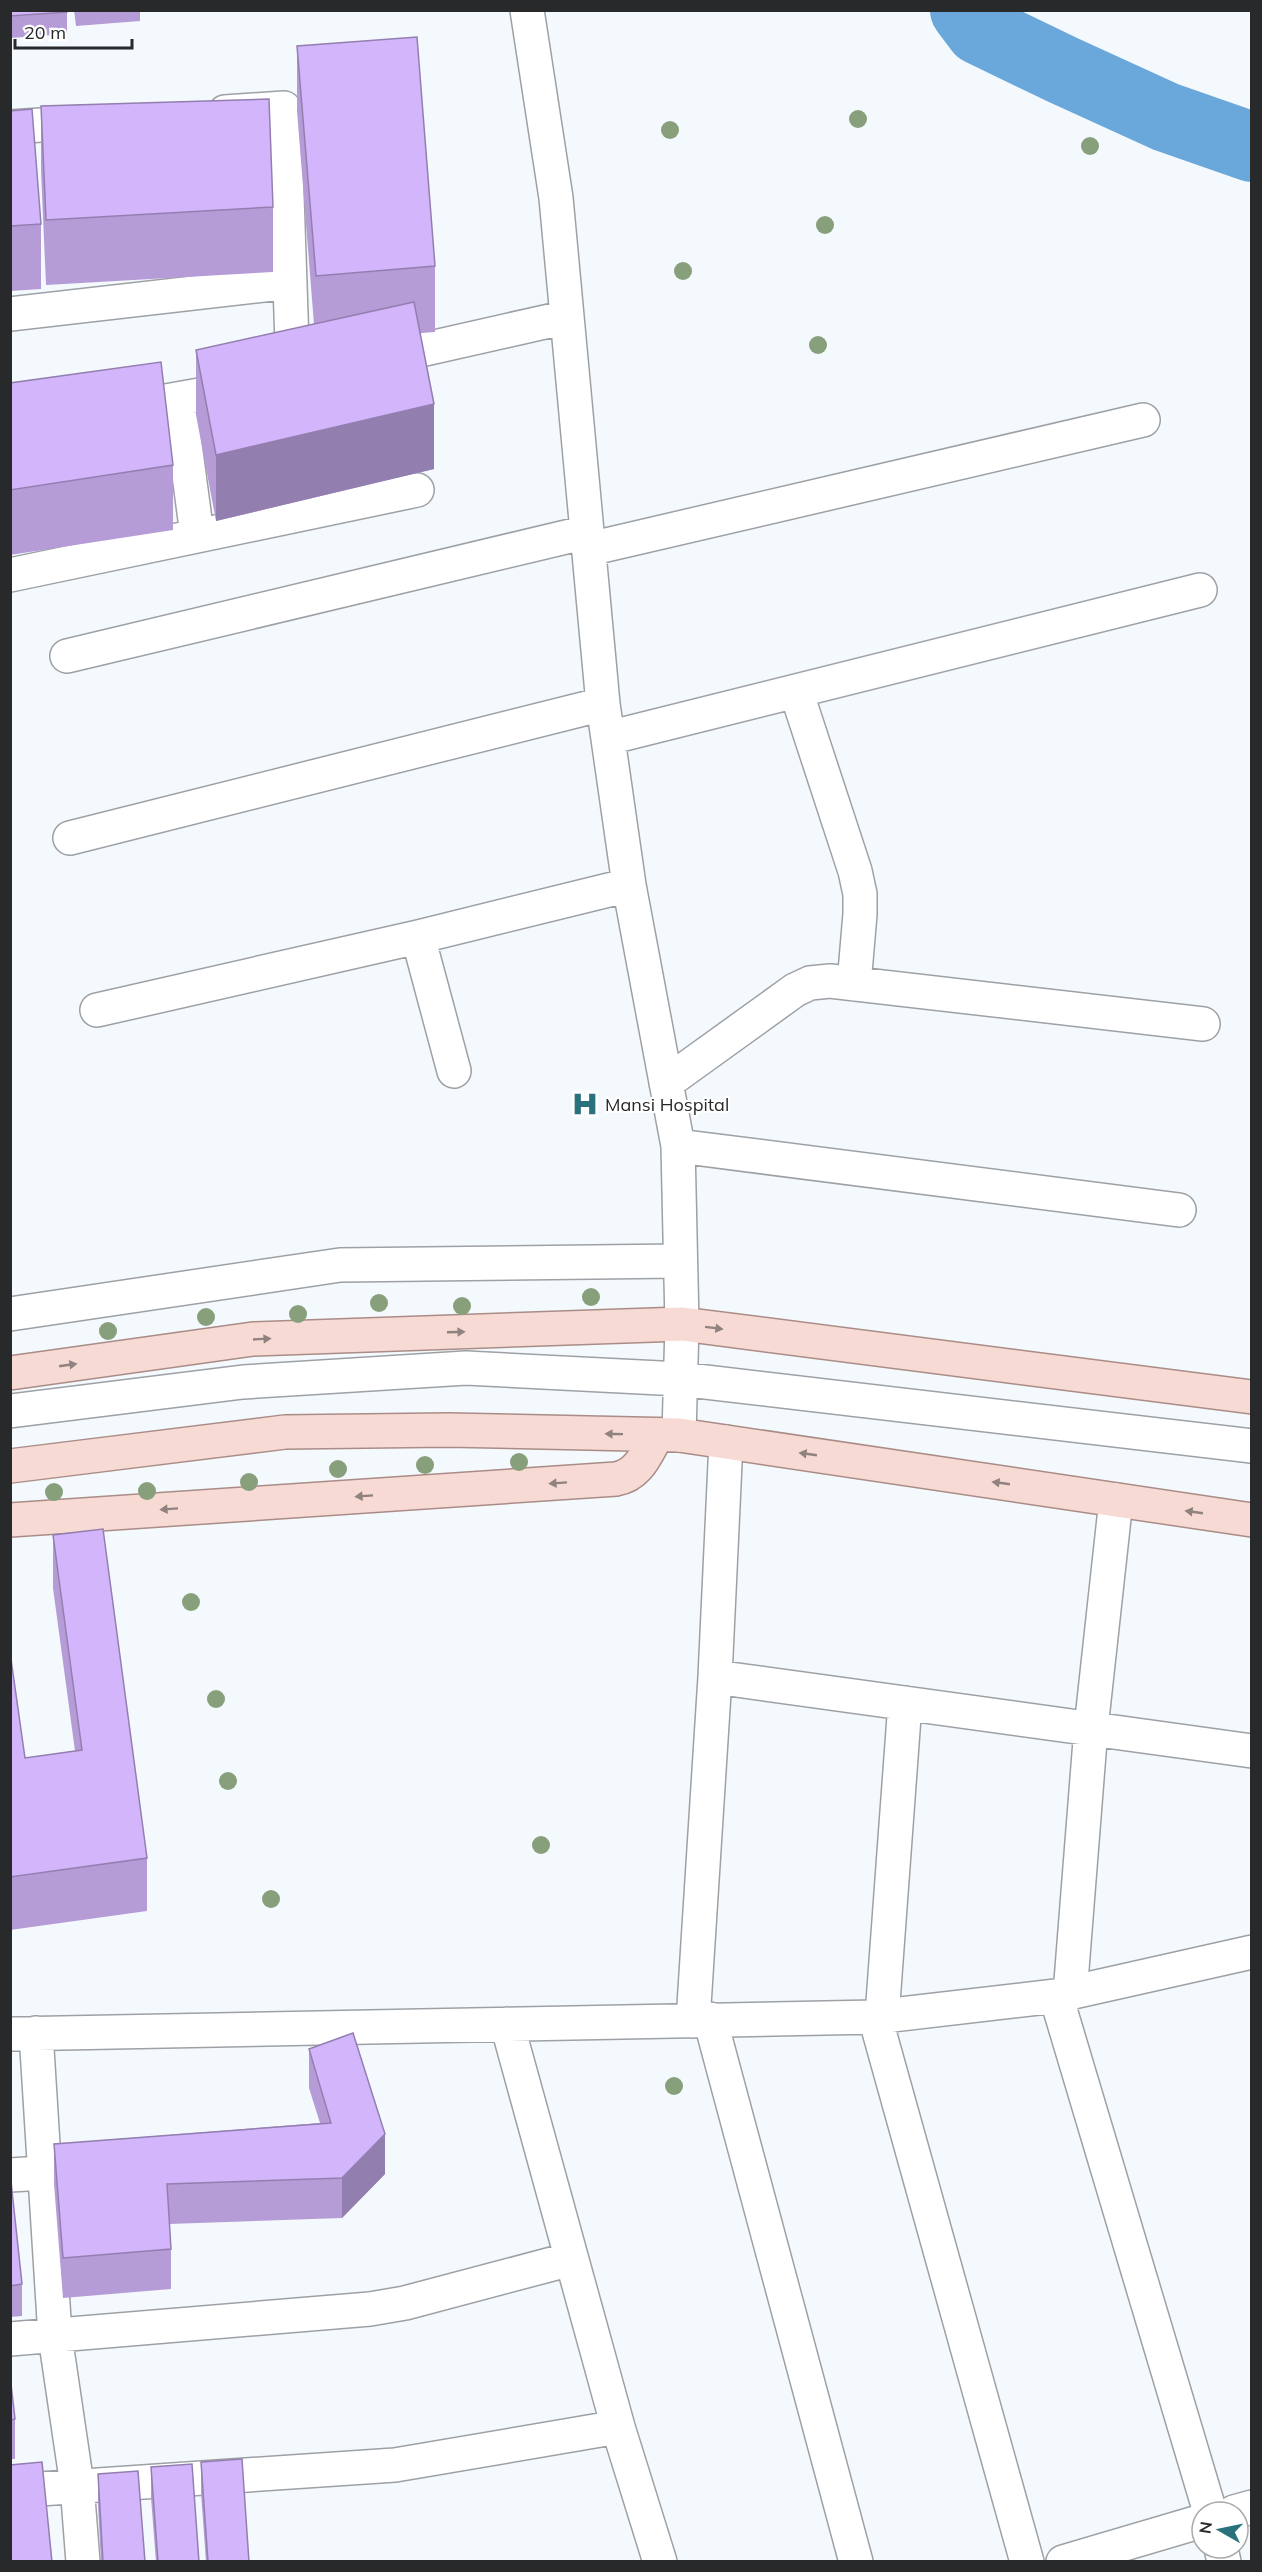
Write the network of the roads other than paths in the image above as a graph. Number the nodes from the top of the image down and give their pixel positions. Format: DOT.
graph roads {
  1 [pos="527,10"];
  2 [pos="200,114"];
  3 [pos="117,120"];
  4 [pos="10,127"];
  5 [pos="290,282"];
  6 [pos="10,314"];
  7 [pos="567,317"];
  8 [pos="293,378"];
  9 [pos="179,399"];
  10 [pos="89,415"];
  11 [pos="1143,420"];
  12 [pos="417,490"];
  13 [pos="197,535"];
  14 [pos="588,540"];
  15 [pos="10,576"];
  16 [pos="1200,590"];
  17 [pos="67,656"];
  18 [pos="796,691"];
  19 [pos="603,704"];
  20 [pos="609,738"];
  21 [pos="70,838"];
  22 [pos="628,885"];
  23 [pos="418,937"];
  24 [pos="854,984"];
  25 [pos="97,1010"];
  26 [pos="1203,1024"];
  27 [pos="454,1071"];
  28 [pos="666,1083"];
  29 [pos="678,1146"];
  30 [pos="1179,1210"];
  31 [pos="679,1261"];
  32 [pos="10,1314"];
  33 [pos="682,1324"];
  34 [pos="10,1373"];
  35 [pos="680,1379"];
  36 [pos="1251,1396"];
  37 [pos="10,1411"];
  38 [pos="668,1435"];
  39 [pos="726,1442"];
  40 [pos="1251,1446"];
  41 [pos="10,1466"];
  42 [pos="1116,1500"];
  43 [pos="10,1520"];
  44 [pos="1251,1520"];
  45 [pos="715,1677"];
  46 [pos="905,1703"];
  47 [pos="1091,1728"];
  48 [pos="1251,1751"];
  49 [pos="1250,1959"];
  50 [pos="1063,1995"];
  51 [pos="878,2017"];
  52 [pos="702,2020"];
  53 [pos="507,2024"];
  54 [pos="23,2033"];
  55 [pos="79,2174"];
  56 [pos="10,2175"];
  57 [pos="43,2175"];
  58 [pos="571,2259"];
  59 [pos="55,2336"];
  60 [pos="10,2339"];
  61 [pos="618,2427"];
  62 [pos="77,2486"];
  63 [pos="10,2491"];
  64 [pos="1207,2500"];
  65 [pos="1190,2525"];
  66 [pos="84,2562"];
  67 [pos="660,2562"];
  68 [pos="856,2562"];
  69 [pos="1027,2562"];
  70 [pos="1063,2562"];
  1 -- 7 [label="street"];
  2 -- 5 [label="street"];
  3 -- 4 [label="street"];
  5 -- 6 [label="street"];
  5 -- 8 [label="street"];
  7 -- 8 [label="street"];
  7 -- 14 [label="street"];
  8 -- 9 [label="street"];
  9 -- 10 [label="street"];
  9 -- 13 [label="street"];
  11 -- 14 [label="street"];
  12 -- 13 [label="street"];
  13 -- 15 [label="street"];
  14 -- 17 [label="street"];
  14 -- 19 [label="street"];
  16 -- 18 [label="street"];
  18 -- 20 [label="street"];
  18 -- 24 [label="street"];
  19 -- 20 [label="street"];
  19 -- 21 [label="street"];
  20 -- 22 [label="street"];
  22 -- 23 [label="street"];
  22 -- 28 [label="street"];
  23 -- 25 [label="street"];
  23 -- 27 [label="street"];
  24 -- 26 [label="street"];
  24 -- 28 [label="street"];
  28 -- 29 [label="street"];
  29 -- 30 [label="street"];
  29 -- 31 [label="street"];
  31 -- 32 [label="street"];
  31 -- 33 [label="street"];
  34 -- 33 [label="main road, one-way"];
  33 -- 35 [label="street"];
  33 -- 36 [label="main road, one-way"];
  35 -- 37 [label="street"];
  35 -- 38 [label="street"];
  35 -- 40 [label="street"];
  38 -- 39 [label="main road"];
  38 -- 41 [label="main road, one-way"];
  38 -- 43 [label="main road, one-way"];
  42 -- 39 [label="main road, one-way"];
  39 -- 45 [label="street"];
  44 -- 42 [label="main road, one-way"];
  42 -- 47 [label="street"];
  45 -- 46 [label="street"];
  45 -- 52 [label="street"];
  46 -- 47 [label="street"];
  46 -- 51 [label="street"];
  47 -- 48 [label="street"];
  47 -- 50 [label="street"];
  49 -- 50 [label="street"];
  50 -- 51 [label="street"];
  50 -- 64 [label="street"];
  51 -- 52 [label="street"];
  51 -- 69 [label="street"];
  52 -- 53 [label="street"];
  52 -- 68 [label="street"];
  53 -- 54 [label="street"];
  53 -- 58 [label="street"];
  54 -- 57 [label="street"];
  55 -- 57 [label="street"];
  56 -- 57 [label="street"];
  57 -- 59 [label="street"];
  58 -- 59 [label="street"];
  58 -- 61 [label="street"];
  59 -- 60 [label="street"];
  59 -- 62 [label="street"];
  61 -- 62 [label="street"];
  61 -- 67 [label="street"];
  62 -- 63 [label="street"];
  62 -- 66 [label="street"];
  65 -- 70 [label="street"];
}
